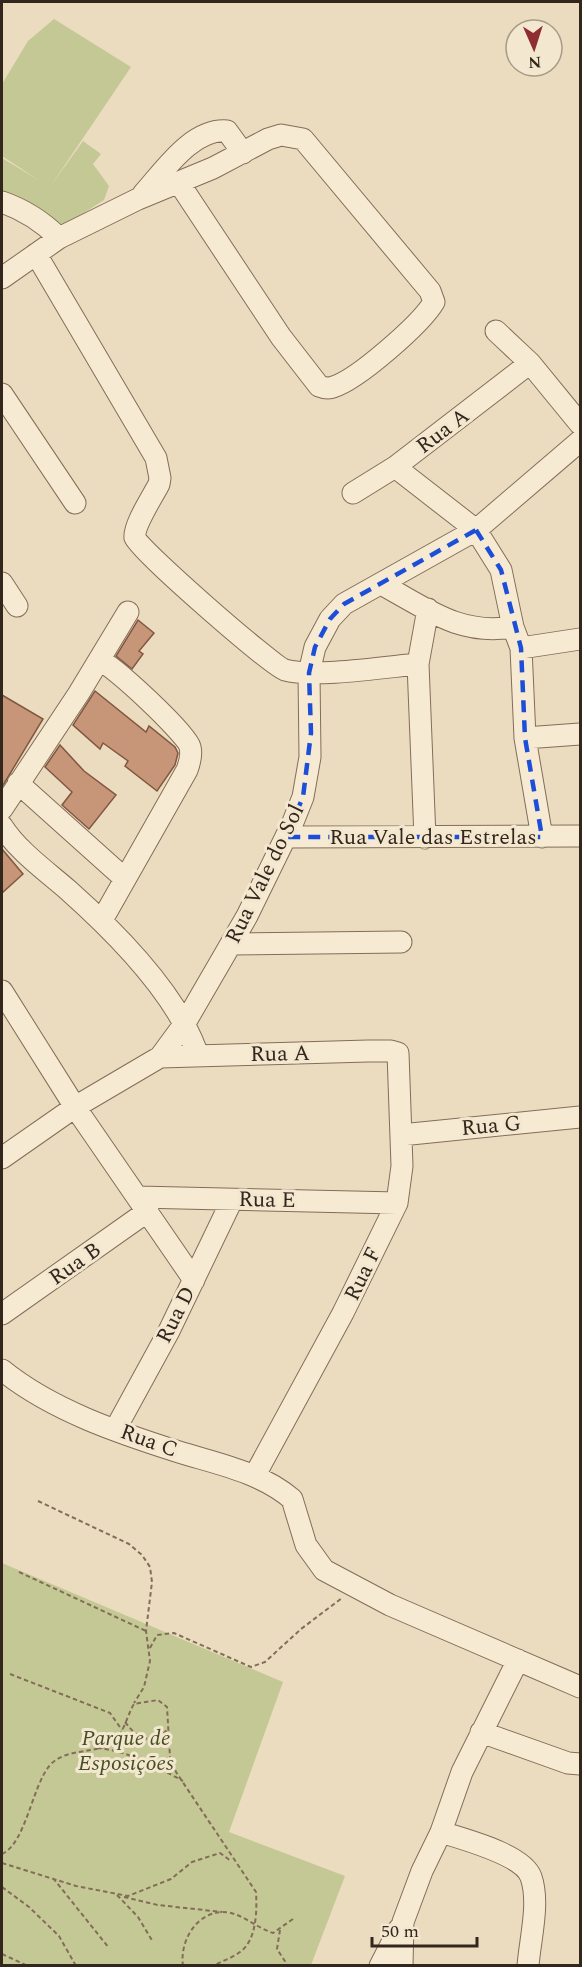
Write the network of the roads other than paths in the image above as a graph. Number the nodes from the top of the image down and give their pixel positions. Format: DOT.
graph roads {
  1 [pos="243,153"];
  2 [pos="179,183"];
  3 [pos="138,199"];
  4 [pos="2,202"];
  5 [pos="59,238"];
  6 [pos="36,254"];
  7 [pos="2,278"];
  8 [pos="496,331"];
  9 [pos="530,363"];
  10 [pos="2,393"];
  11 [pos="580,424"];
  12 [pos="580,441"];
  13 [pos="395,467"];
  14 [pos="352,494"];
  15 [pos="75,503"];
  16 [pos="476,530"];
  17 [pos="2,583"];
  18 [pos="381,584"];
  19 [pos="17,606"];
  20 [pos="428,609"];
  21 [pos="128,612"];
  22 [pos="513,627"];
  23 [pos="580,639"];
  24 [pos="521,648"];
  25 [pos="99,660"];
  26 [pos="418,664"];
  27 [pos="309,673"];
  28 [pos="580,734"];
  29 [pos="525,738"];
  30 [pos="18,783"];
  31 [pos="2,809"];
  32 [pos="2,826"];
  33 [pos="580,836"];
  34 [pos="286,837"];
  35 [pos="542,837"];
  36 [pos="425,838"];
  37 [pos="124,878"];
  38 [pos="102,920"];
  39 [pos="401,942"];
  40 [pos="231,944"];
  41 [pos="4,1001"];
  42 [pos="185,1023"];
  43 [pos="398,1053"];
  44 [pos="198,1056"];
  45 [pos="160,1057"];
  46 [pos="75,1107"];
  47 [pos="580,1117"];
  48 [pos="401,1135"];
  49 [pos="2,1158"];
  50 [pos="232,1200"];
  51 [pos="396,1203"];
  52 [pos="143,1204"];
  53 [pos="194,1280"];
  54 [pos="2,1314"];
  55 [pos="2,1370"];
  56 [pos="116,1428"];
  57 [pos="255,1475"];
  58 [pos="518,1660"];
  59 [pos="580,1687"];
  60 [pos="481,1732"];
  61 [pos="580,1764"];
  62 [pos="441,1832"];
  63 [pos="403,1922"];
  64 [pos="381,1965"];
  65 [pos="402,1965"];
  66 [pos="528,1965"];
  1 -- 2 [label="street"];
  1 -- 2 [label="street"];
  1 -- 3 [label="street"];
  2 -- 3 [label="street"];
  3 -- 5 [label="street"];
  4 -- 5 [label="street"];
  5 -- 6 [label="street"];
  6 -- 7 [label="street"];
  6 -- 27 [label="street"];
  8 -- 9 [label="street"];
  9 -- 11 [label="street"];
  9 -- 13 [label="street, Rua A"];
  10 -- 15 [label="street"];
  12 -- 16 [label="street"];
  13 -- 14 [label="street, Rua A"];
  13 -- 16 [label="street"];
  16 -- 18 [label="street, Rua Vale do Sol"];
  16 -- 22 [label="street"];
  17 -- 19 [label="street"];
  18 -- 20 [label="street"];
  18 -- 27 [label="street, Rua Vale do Sol"];
  20 -- 22 [label="street"];
  20 -- 26 [label="street"];
  21 -- 25 [label="street"];
  22 -- 24 [label="street"];
  23 -- 24 [label="street"];
  24 -- 29 [label="street"];
  25 -- 30 [label="street"];
  25 -- 37 [label="street"];
  26 -- 27 [label="street"];
  26 -- 36 [label="street"];
  27 -- 34 [label="street, Rua Vale do Sol"];
  28 -- 29 [label="street"];
  29 -- 35 [label="street"];
  30 -- 31 [label="street"];
  30 -- 37 [label="street"];
  32 -- 38 [label="street"];
  33 -- 35 [label="street, Rua Vale das Estrelas"];
  34 -- 36 [label="street, Rua Vale das Estrelas"];
  34 -- 40 [label="street, Rua Vale do Sol"];
  35 -- 36 [label="street, Rua Vale das Estrelas"];
  37 -- 38 [label="street"];
  38 -- 42 [label="street"];
  39 -- 40 [label="street"];
  40 -- 42 [label="street, Rua Vale do Sol"];
  41 -- 46 [label="street"];
  42 -- 44 [label="street"];
  42 -- 45 [label="street, Rua Vale do Sol"];
  43 -- 44 [label="street, Rua A"];
  43 -- 48 [label="street, Rua F"];
  44 -- 45 [label="street, Rua A"];
  45 -- 46 [label="street"];
  46 -- 49 [label="street"];
  46 -- 52 [label="street"];
  47 -- 48 [label="street, Rua G"];
  48 -- 51 [label="street, Rua F"];
  50 -- 51 [label="street, Rua E"];
  50 -- 52 [label="street, Rua E"];
  50 -- 53 [label="street, Rua D"];
  51 -- 57 [label="street, Rua F"];
  52 -- 53 [label="street"];
  52 -- 54 [label="street, Rua B"];
  53 -- 56 [label="street, Rua D"];
  55 -- 56 [label="street, Rua C"];
  56 -- 57 [label="street, Rua C"];
  57 -- 58 [label="street, Rua C"];
  58 -- 59 [label="street"];
  58 -- 60 [label="street"];
  60 -- 61 [label="street"];
  60 -- 62 [label="street"];
  62 -- 63 [label="street"];
  62 -- 66 [label="street"];
  63 -- 64 [label="street"];
  63 -- 65 [label="street"];
}
